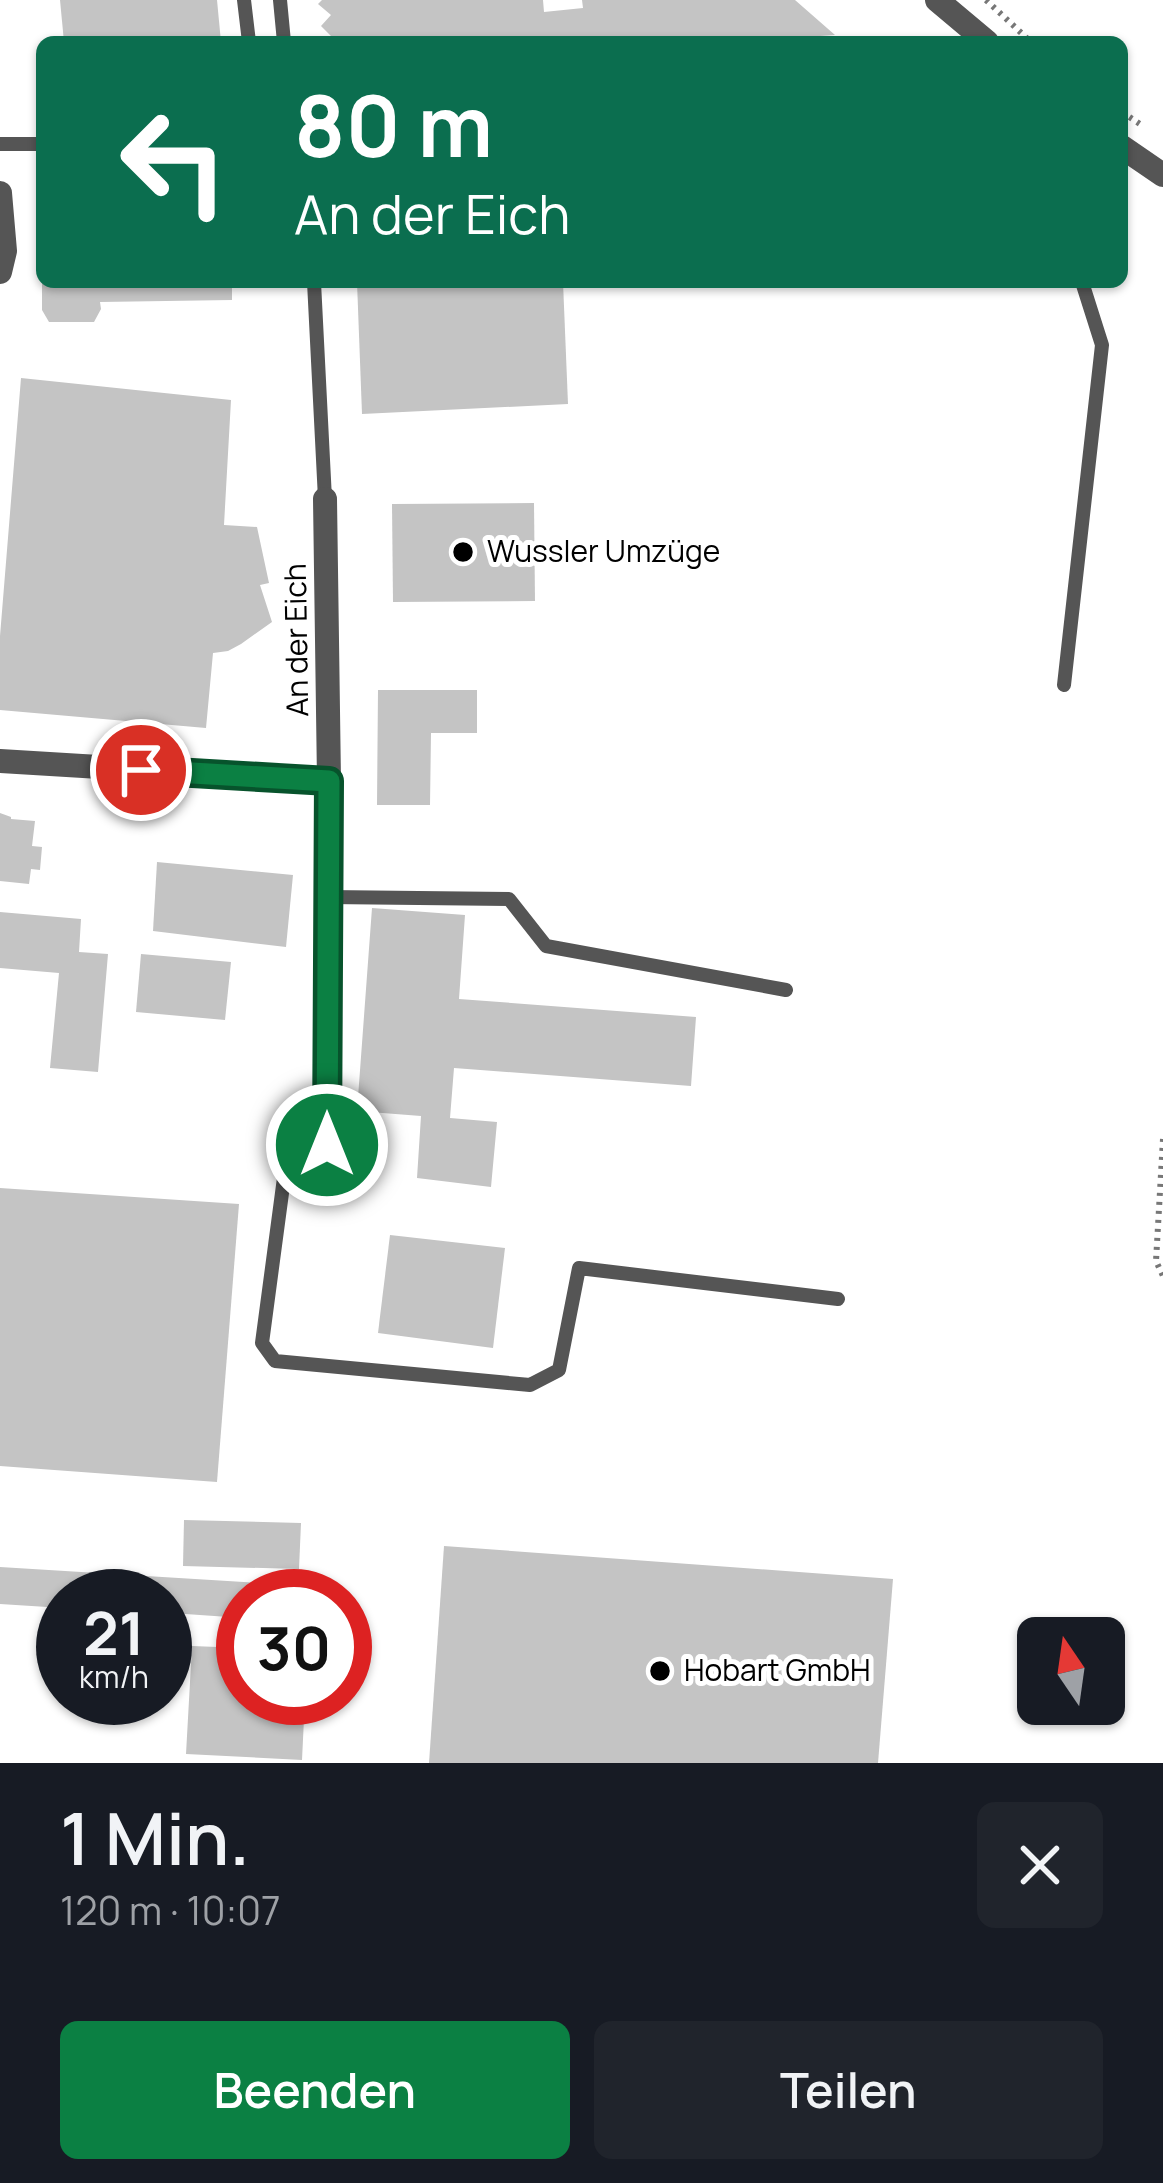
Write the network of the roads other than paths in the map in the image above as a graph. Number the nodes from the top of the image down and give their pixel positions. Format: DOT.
graph roads {
  1 [pos="244,0"];
  2 [pos="280,0"];
  3 [pos="938,0"];
  4 [pos="248,36"];
  5 [pos="283,36"];
  6 [pos="980,36"];
  7 [pos="0,144"];
  8 [pos="36,144"];
  9 [pos="1128,151"];
  10 [pos="1163,175"];
  11 [pos="0,193"];
  12 [pos="0,272"];
  13 [pos="314,288"];
  14 [pos="1084,288"];
  15 [pos="325,499"];
  16 [pos="1064,685"];
  17 [pos="0,761"];
  18 [pos="329,781"];
  19 [pos="328,897"];
  20 [pos="786,990"];
  21 [pos="327,1145"];
  22 [pos="838,1299"];
  1 -- 4 [label="lane"];
  2 -- 5 [label="lane"];
  3 -- 6 [label="street"];
  7 -- 8 [label="lane"];
  9 -- 10 [label="street"];
  11 -- 12 [label="street"];
  13 -- 15 [label="lane"];
  14 -- 16 [label="lane"];
  15 -- 18 [label="street, An der Eich"];
  17 -- 18 [label="street"];
  18 -- 19 [label="street, An der Eich"];
  19 -- 20 [label="lane"];
  19 -- 21 [label="street, An der Eich"];
  21 -- 22 [label="lane"];
}
